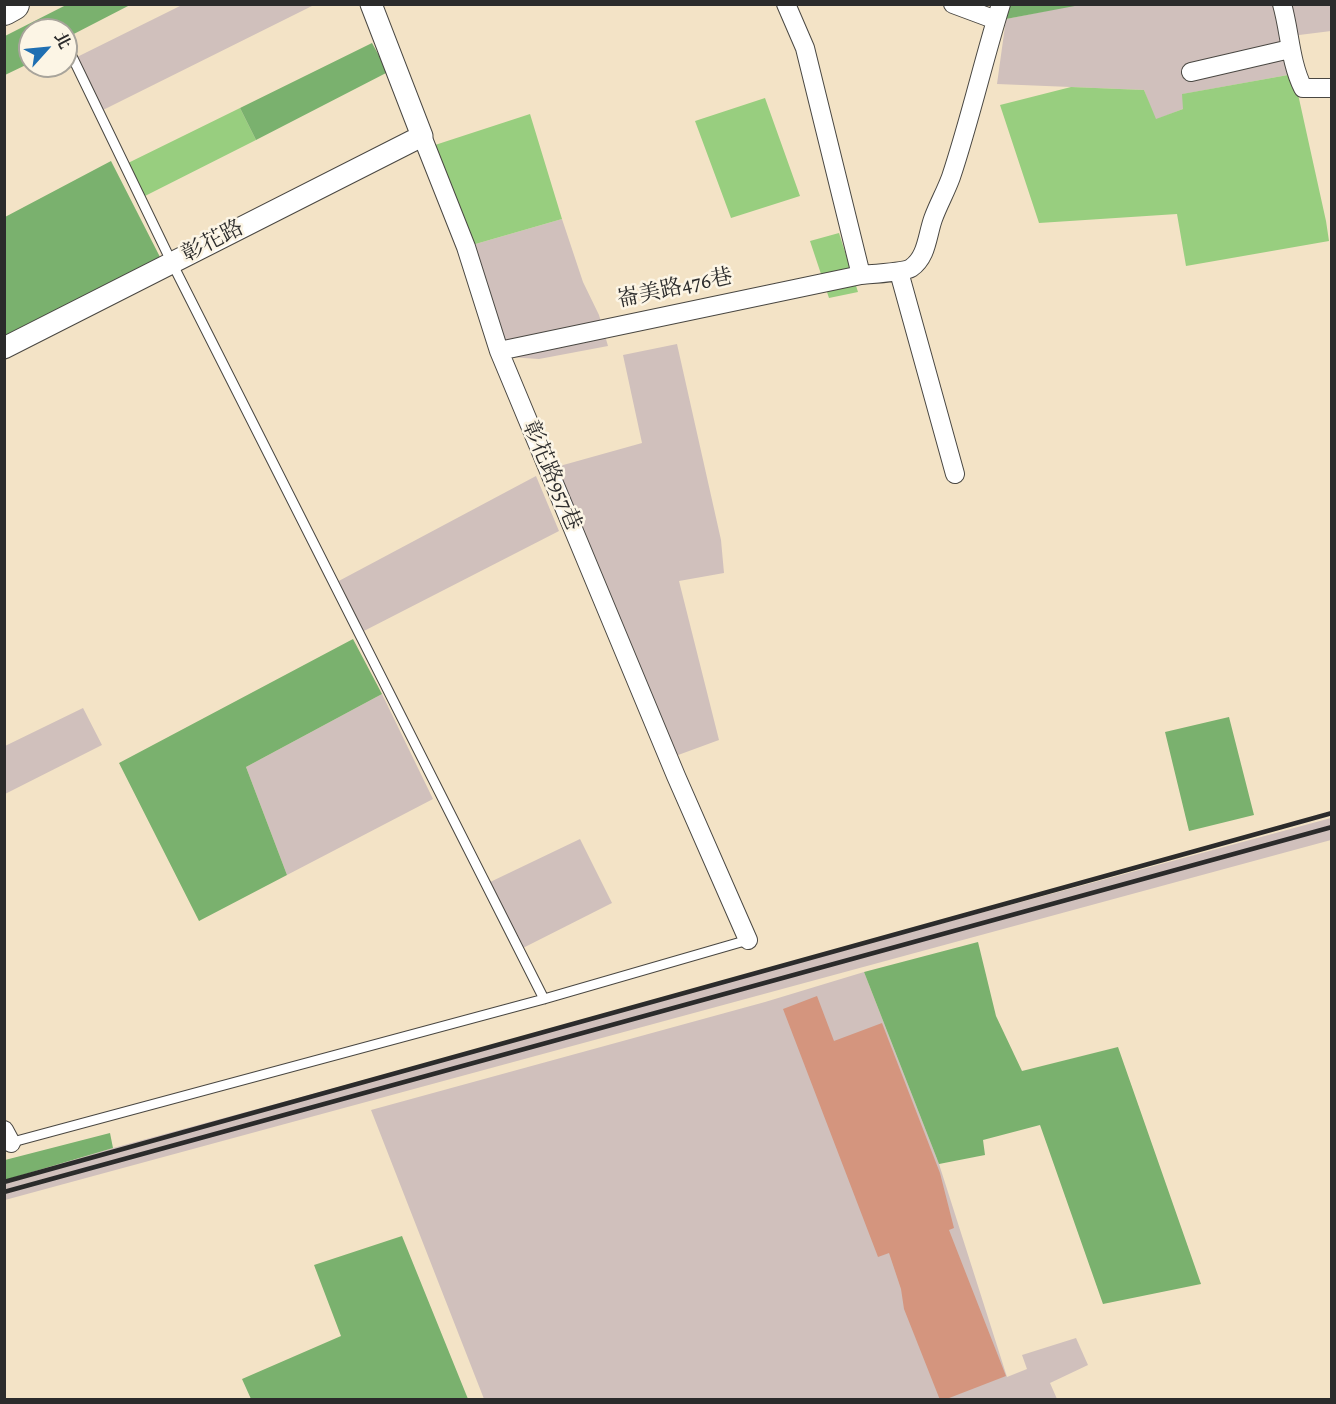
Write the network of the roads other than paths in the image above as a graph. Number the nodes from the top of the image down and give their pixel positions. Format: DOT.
graph roads {
  1 [pos="13,4"];
  2 [pos="371,4"];
  3 [pos="786,4"];
  4 [pos="953,4"];
  5 [pos="1282,4"];
  6 [pos="4,9"];
  7 [pos="999,12"];
  8 [pos="1290,50"];
  9 [pos="78,69"];
  10 [pos="1191,72"];
  11 [pos="1332,88"];
  12 [pos="422,136"];
  13 [pos="172,263"];
  14 [pos="899,272"];
  15 [pos="861,275"];
  16 [pos="4,348"];
  17 [pos="499,351"];
  18 [pos="955,474"];
  19 [pos="748,940"];
  20 [pos="544,999"];
  21 [pos="7,1139"];
  1 -- 6 [label="highway"];
  2 -- 12 [label="street, 彰花路957巷"];
  3 -- 15 [label="street"];
  4 -- 7 [label="street"];
  5 -- 8 [label="street"];
  7 -- 14 [label="street"];
  8 -- 10 [label="street"];
  8 -- 11 [label="street"];
  9 -- 13 [label="lane"];
  12 -- 13 [label="street, 彰花路"];
  12 -- 17 [label="street, 彰花路957巷"];
  13 -- 16 [label="street, 彰花路"];
  13 -- 20 [label="lane"];
  14 -- 15 [label="street, 崙美路476巷"];
  14 -- 18 [label="street"];
  15 -- 17 [label="street, 崙美路476巷"];
  17 -- 19 [label="street, 彰花路957巷"];
  19 -- 20 [label="lane"];
  20 -- 21 [label="lane"];
}
